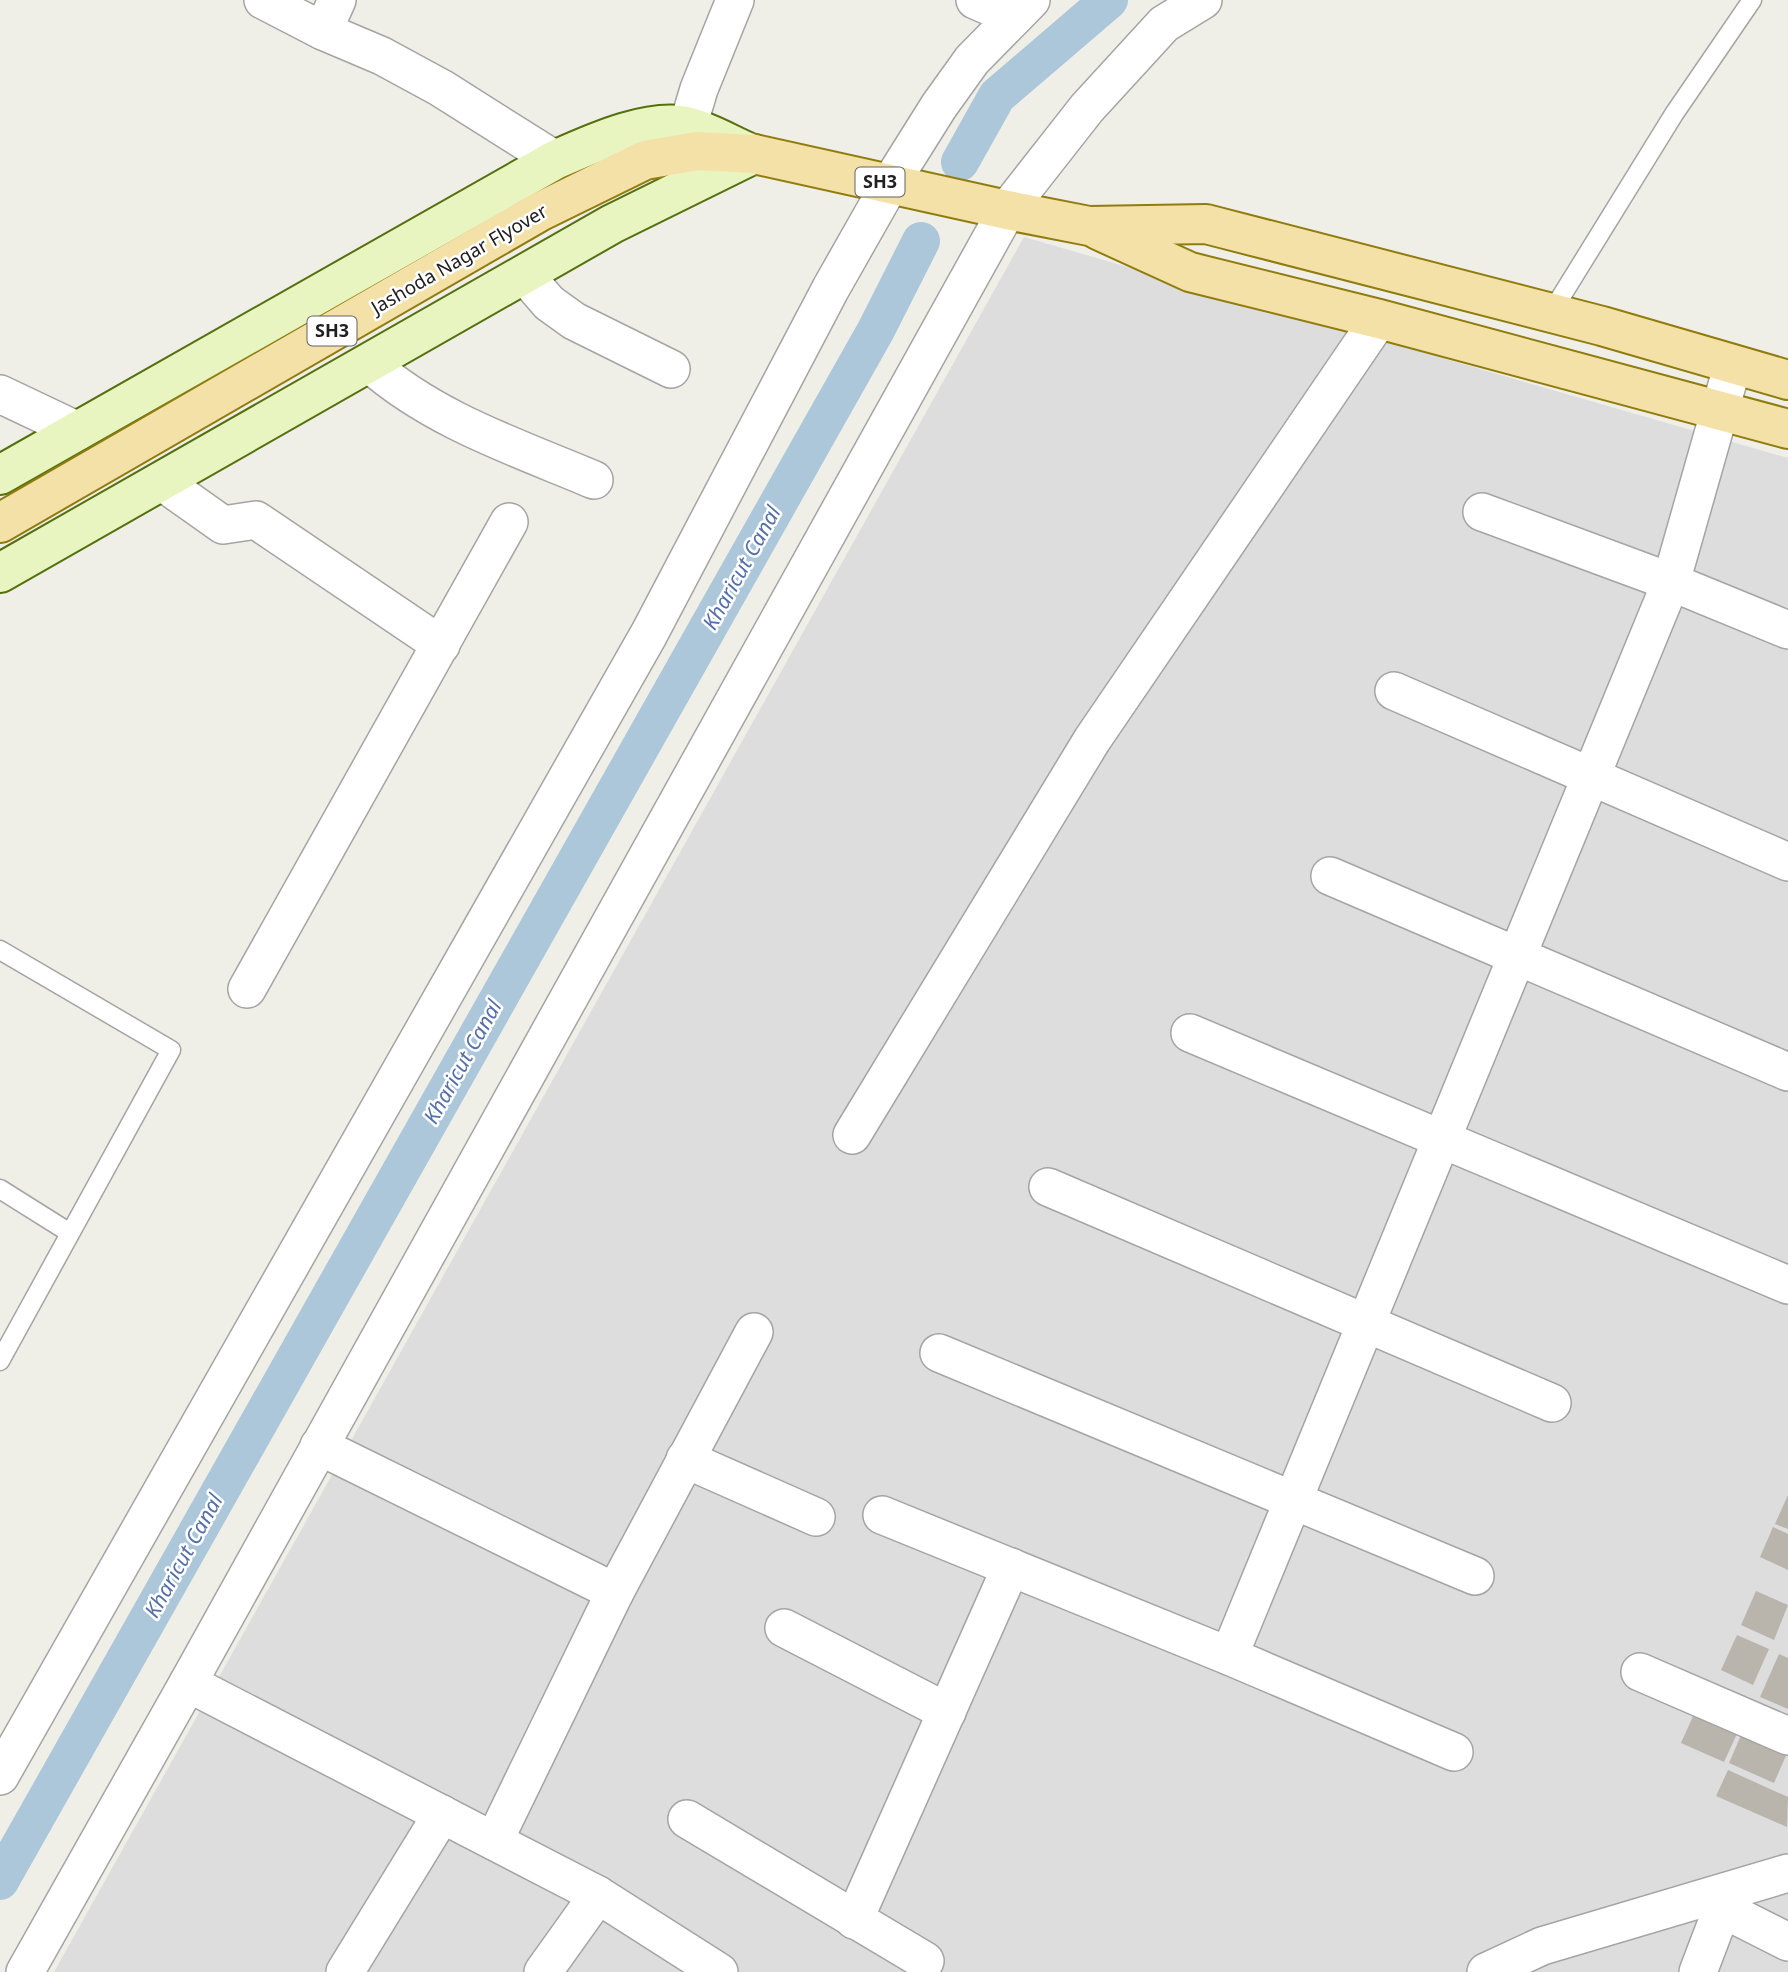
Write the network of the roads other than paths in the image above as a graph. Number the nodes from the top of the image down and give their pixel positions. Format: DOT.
graph roads {
  1 [pos="262,0"];
  2 [pos="735,0"];
  3 [pos="975,0"];
  4 [pos="1203,0"];
  5 [pos="1752,0"];
  6 [pos="1022,9"];
  7 [pos="330,16"];
  8 [pos="680,141"];
  9 [pos="754,154"];
  10 [pos="555,160"];
  11 [pos="890,184"];
  12 [pos="1007,210"];
  13 [pos="1090,226"];
  14 [pos="524,274"];
  15 [pos="1551,313"];
  16 [pos="1379,319"];
  17 [pos="369,363"];
  18 [pos="1733,364"];
  19 [pos="671,369"];
  20 [pos="1788,380"];
  21 [pos="0,394"];
  22 [pos="1721,411"];
  23 [pos="1788,429"];
  24 [pos="78,431"];
  25 [pos="0,475"];
  26 [pos="594,480"];
  27 [pos="160,481"];
  28 [pos="1482,512"];
  29 [pos="509,522"];
  30 [pos="0,523"];
  31 [pos="0,573"];
  32 [pos="1671,582"];
  33 [pos="1788,630"];
  34 [pos="441,645"];
  35 [pos="1394,691"];
  36 [pos="1591,776"];
  37 [pos="1788,862"];
  38 [pos="1331,876"];
  39 [pos="0,950"];
  40 [pos="1518,956"];
  41 [pos="247,989"];
  42 [pos="1190,1033"];
  43 [pos="1788,1072"];
  44 [pos="852,1135"];
  45 [pos="1442,1139"];
  46 [pos="1048,1186"];
  47 [pos="0,1189"];
  48 [pos="70,1233"];
  49 [pos="1788,1284"];
  50 [pos="1366,1324"];
  51 [pos="754,1332"];
  52 [pos="939,1353"];
  53 [pos="0,1361"];
  54 [pos="1552,1404"];
  55 [pos="319,1446"];
  56 [pos="685,1459"];
  57 [pos="1294,1500"];
  58 [pos="882,1515"];
  59 [pos="816,1517"];
  60 [pos="1011,1567"];
  61 [pos="1475,1576"];
  62 [pos="615,1592"];
  63 [pos="784,1628"];
  64 [pos="1229,1656"];
  65 [pos="1640,1672"];
  66 [pos="188,1683"];
  67 [pos="947,1712"];
  68 [pos="1788,1736"];
  69 [pos="1454,1752"];
  70 [pos="0,1776"];
  71 [pos="442,1814"];
  72 [pos="687,1819"];
  73 [pos="494,1841"];
  74 [pos="1788,1873"];
  75 [pos="597,1895"];
  76 [pos="1712,1904"];
  77 [pos="854,1920"];
  78 [pos="1788,1942"];
  79 [pos="926,1961"];
  80 [pos="714,1971"];
  81 [pos="25,1972"];
  82 [pos="345,1972"];
  83 [pos="543,1972"];
  84 [pos="1486,1972"];
  85 [pos="1698,1972"];
  1 -- 7 [label="street"];
  2 -- 8 [label="street"];
  3 -- 6 [label="street"];
  4 -- 12 [label="street"];
  5 -- 15 [label="lane"];
  6 -- 11 [label="street"];
  7 -- 10 [label="street"];
  8 -- 9 [label="main road, Jashoda Nagar Flyover / SH3"];
  8 -- 10 [label="street, SH3"];
  8 -- 30 [label="main road, Jashoda Nagar Flyover / SH3"];
  9 -- 11 [label="main road, SH3"];
  9 -- 14 [label="street, SH3"];
  10 -- 24 [label="street, SH3"];
  11 -- 12 [label="main road, SH3"];
  11 -- 70 [label="street"];
  12 -- 13 [label="main road"];
  12 -- 55 [label="street"];
  13 -- 15 [label="main road"];
  13 -- 16 [label="main road"];
  14 -- 17 [label="street, SH3"];
  14 -- 19 [label="street"];
  15 -- 18 [label="main road"];
  16 -- 22 [label="main road"];
  16 -- 44 [label="street"];
  17 -- 26 [label="street"];
  17 -- 27 [label="street, SH3"];
  18 -- 20 [label="main road"];
  18 -- 22 [label="street"];
  21 -- 24 [label="street"];
  22 -- 23 [label="main road"];
  22 -- 32 [label="street"];
  24 -- 25 [label="street, SH3"];
  27 -- 31 [label="street, SH3"];
  27 -- 34 [label="street"];
  28 -- 32 [label="street"];
  29 -- 34 [label="street"];
  32 -- 33 [label="street"];
  32 -- 36 [label="street"];
  34 -- 41 [label="street"];
  35 -- 36 [label="street"];
  36 -- 37 [label="street"];
  36 -- 40 [label="street"];
  38 -- 40 [label="street"];
  39 -- 48 [label="lane"];
  40 -- 43 [label="street"];
  40 -- 45 [label="street"];
  42 -- 45 [label="street"];
  45 -- 49 [label="street"];
  45 -- 50 [label="street"];
  46 -- 50 [label="street"];
  47 -- 48 [label="lane"];
  48 -- 53 [label="lane"];
  50 -- 54 [label="street"];
  50 -- 57 [label="street"];
  51 -- 56 [label="street"];
  52 -- 57 [label="street"];
  55 -- 62 [label="street"];
  55 -- 66 [label="street"];
  56 -- 59 [label="street"];
  56 -- 62 [label="street"];
  57 -- 61 [label="street"];
  57 -- 64 [label="street"];
  58 -- 60 [label="street"];
  60 -- 64 [label="street"];
  60 -- 67 [label="street"];
  62 -- 73 [label="street"];
  63 -- 67 [label="street"];
  64 -- 69 [label="street"];
  65 -- 68 [label="street"];
  66 -- 71 [label="street"];
  66 -- 81 [label="street"];
  67 -- 77 [label="street"];
  71 -- 73 [label="street"];
  71 -- 82 [label="street"];
  72 -- 77 [label="street"];
  73 -- 75 [label="street"];
  74 -- 76 [label="street"];
  75 -- 80 [label="street"];
  75 -- 83 [label="street"];
  76 -- 78 [label="street"];
  76 -- 84 [label="street"];
  76 -- 85 [label="street"];
  77 -- 79 [label="street"];
}
